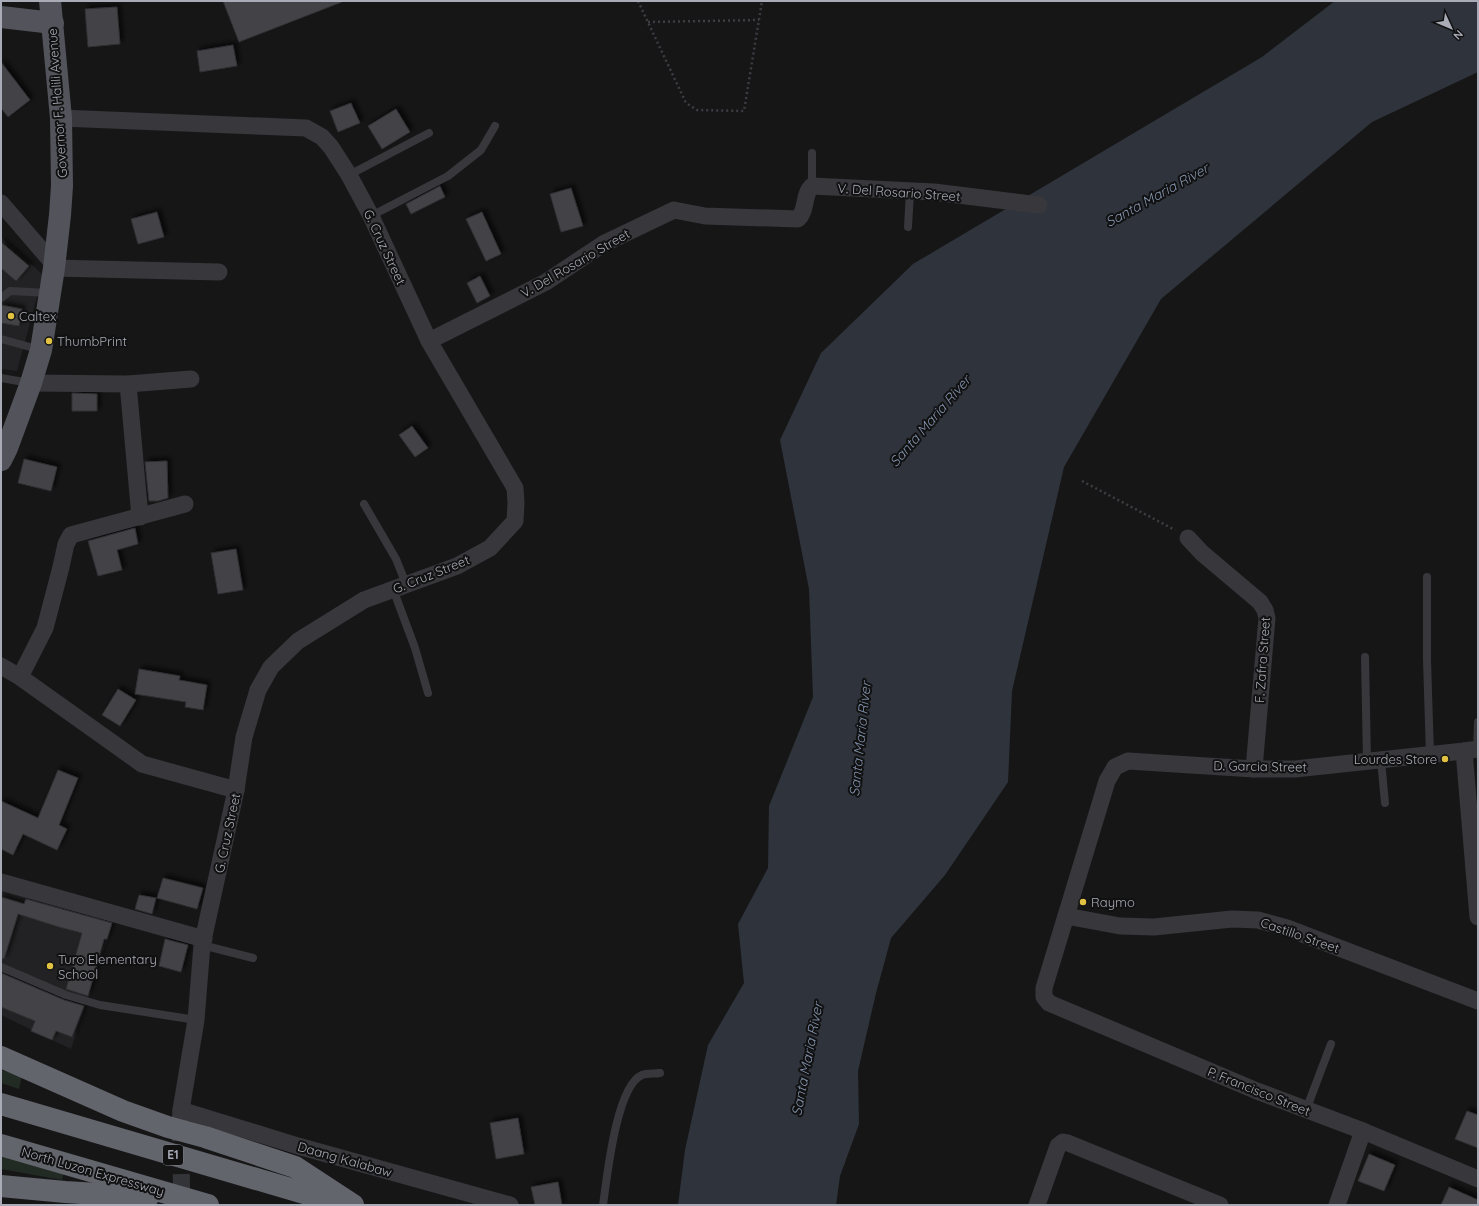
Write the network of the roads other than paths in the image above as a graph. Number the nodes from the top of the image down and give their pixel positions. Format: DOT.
graph roads {
  1 [pos="9,1"];
  2 [pos="50,1"];
  3 [pos="1,7"];
  4 [pos="1,17"];
  5 [pos="53,23"];
  6 [pos="61,118"];
  7 [pos="495,126"];
  8 [pos="429,133"];
  9 [pos="812,153"];
  10 [pos="348,174"];
  11 [pos="812,186"];
  12 [pos="910,192"];
  13 [pos="1,203"];
  14 [pos="1040,205"];
  15 [pos="371,216"];
  16 [pos="908,227"];
  17 [pos="54,268"];
  18 [pos="219,272"];
  19 [pos="49,294"];
  20 [pos="1,298"];
  21 [pos="1,339"];
  22 [pos="429,341"];
  23 [pos="41,350"];
  24 [pos="1,378"];
  25 [pos="191,379"];
  26 [pos="31,383"];
  27 [pos="128,384"];
  28 [pos="1,460"];
  29 [pos="185,504"];
  30 [pos="364,504"];
  31 [pos="140,516"];
  32 [pos="1188,538"];
  33 [pos="1427,577"];
  34 [pos="399,586"];
  35 [pos="1365,657"];
  36 [pos="1,666"];
  37 [pos="20,677"];
  38 [pos="428,693"];
  39 [pos="1478,722"];
  40 [pos="1473,750"];
  41 [pos="1430,755"];
  42 [pos="1374,761"];
  43 [pos="1254,769"];
  44 [pos="236,790"];
  45 [pos="1385,803"];
  46 [pos="1,882"];
  47 [pos="1066,916"];
  48 [pos="1478,917"];
  49 [pos="203,942"];
  50 [pos="253,958"];
  51 [pos="1,967"];
  52 [pos="1478,1001"];
  53 [pos="196,1020"];
  54 [pos="1331,1044"];
  55 [pos="1,1057"];
  56 [pos="660,1073"];
  57 [pos="1,1104"];
  58 [pos="1306,1110"];
  59 [pos="180,1117"];
  60 [pos="1362,1131"];
  61 [pos="1,1145"];
  62 [pos="1478,1178"];
  63 [pos="1,1186"];
  64 [pos="187,1199"];
  65 [pos="208,1205"];
  66 [pos="345,1205"];
  67 [pos="354,1205"];
  68 [pos="510,1205"];
  69 [pos="603,1205"];
  70 [pos="1037,1205"];
  71 [pos="1220,1205"];
  72 [pos="1337,1205"];
  1 -- 3 [label="main road"];
  2 -- 5 [label="main road, Governor F. Halili Avenue"];
  4 -- 5 [label="main road"];
  5 -- 6 [label="main road, Governor F. Halili Avenue"];
  6 -- 10 [label="street, G. Cruz Street"];
  6 -- 17 [label="main road, Governor F. Halili Avenue"];
  7 -- 15 [label="lane"];
  8 -- 10 [label="lane"];
  9 -- 11 [label="lane"];
  10 -- 15 [label="street, G. Cruz Street"];
  11 -- 12 [label="street, V. Del Rosario Street"];
  11 -- 22 [label="street, V. Del Rosario Street"];
  12 -- 14 [label="street, V. Del Rosario Street"];
  12 -- 16 [label="lane"];
  13 -- 17 [label="street"];
  15 -- 22 [label="street, G. Cruz Street"];
  17 -- 18 [label="street"];
  17 -- 19 [label="main road, Governor F. Halili Avenue"];
  19 -- 20 [label="lane"];
  19 -- 23 [label="main road, Governor F. Halili Avenue"];
  21 -- 23 [label="lane"];
  22 -- 34 [label="street, G. Cruz Street"];
  23 -- 26 [label="main road, Governor F. Halili Avenue"];
  24 -- 26 [label="lane"];
  25 -- 27 [label="street"];
  26 -- 27 [label="street"];
  26 -- 28 [label="main road, Governor F. Halili Avenue"];
  27 -- 31 [label="street"];
  29 -- 31 [label="street"];
  30 -- 34 [label="lane"];
  31 -- 37 [label="street"];
  32 -- 43 [label="street, F. Zafra Street"];
  33 -- 41 [label="lane"];
  34 -- 38 [label="lane"];
  34 -- 44 [label="street, G. Cruz Street"];
  35 -- 42 [label="lane"];
  36 -- 37 [label="street"];
  37 -- 44 [label="street"];
  39 -- 40 [label="lane"];
  40 -- 41 [label="street, D. Garcia Street"];
  40 -- 48 [label="street"];
  41 -- 42 [label="street, D. Garcia Street"];
  42 -- 43 [label="street, D. Garcia Street"];
  42 -- 45 [label="lane"];
  43 -- 47 [label="street, D. Garcia Street"];
  44 -- 49 [label="street, G. Cruz Street"];
  46 -- 49 [label="street"];
  47 -- 52 [label="street, Castillo Street"];
  47 -- 58 [label="street, P. Francisco Street"];
  49 -- 50 [label="lane"];
  49 -- 53 [label="street, G. Cruz Street"];
  51 -- 53 [label="lane"];
  53 -- 59 [label="street, G. Cruz Street"];
  54 -- 58 [label="lane"];
  55 -- 67 [label="highway"];
  56 -- 69 [label="lane"];
  57 -- 66 [label="highway, E1"];
  58 -- 60 [label="street, P. Francisco Street"];
  59 -- 68 [label="street, Daang Kalabaw"];
  60 -- 62 [label="street, P. Francisco Street"];
  60 -- 72 [label="street"];
  61 -- 64 [label="highway, North Luzon Expressway"];
  63 -- 64 [label="highway"];
  64 -- 65 [label="highway, North Luzon Expressway"];
  70 -- 71 [label="street"];
}
